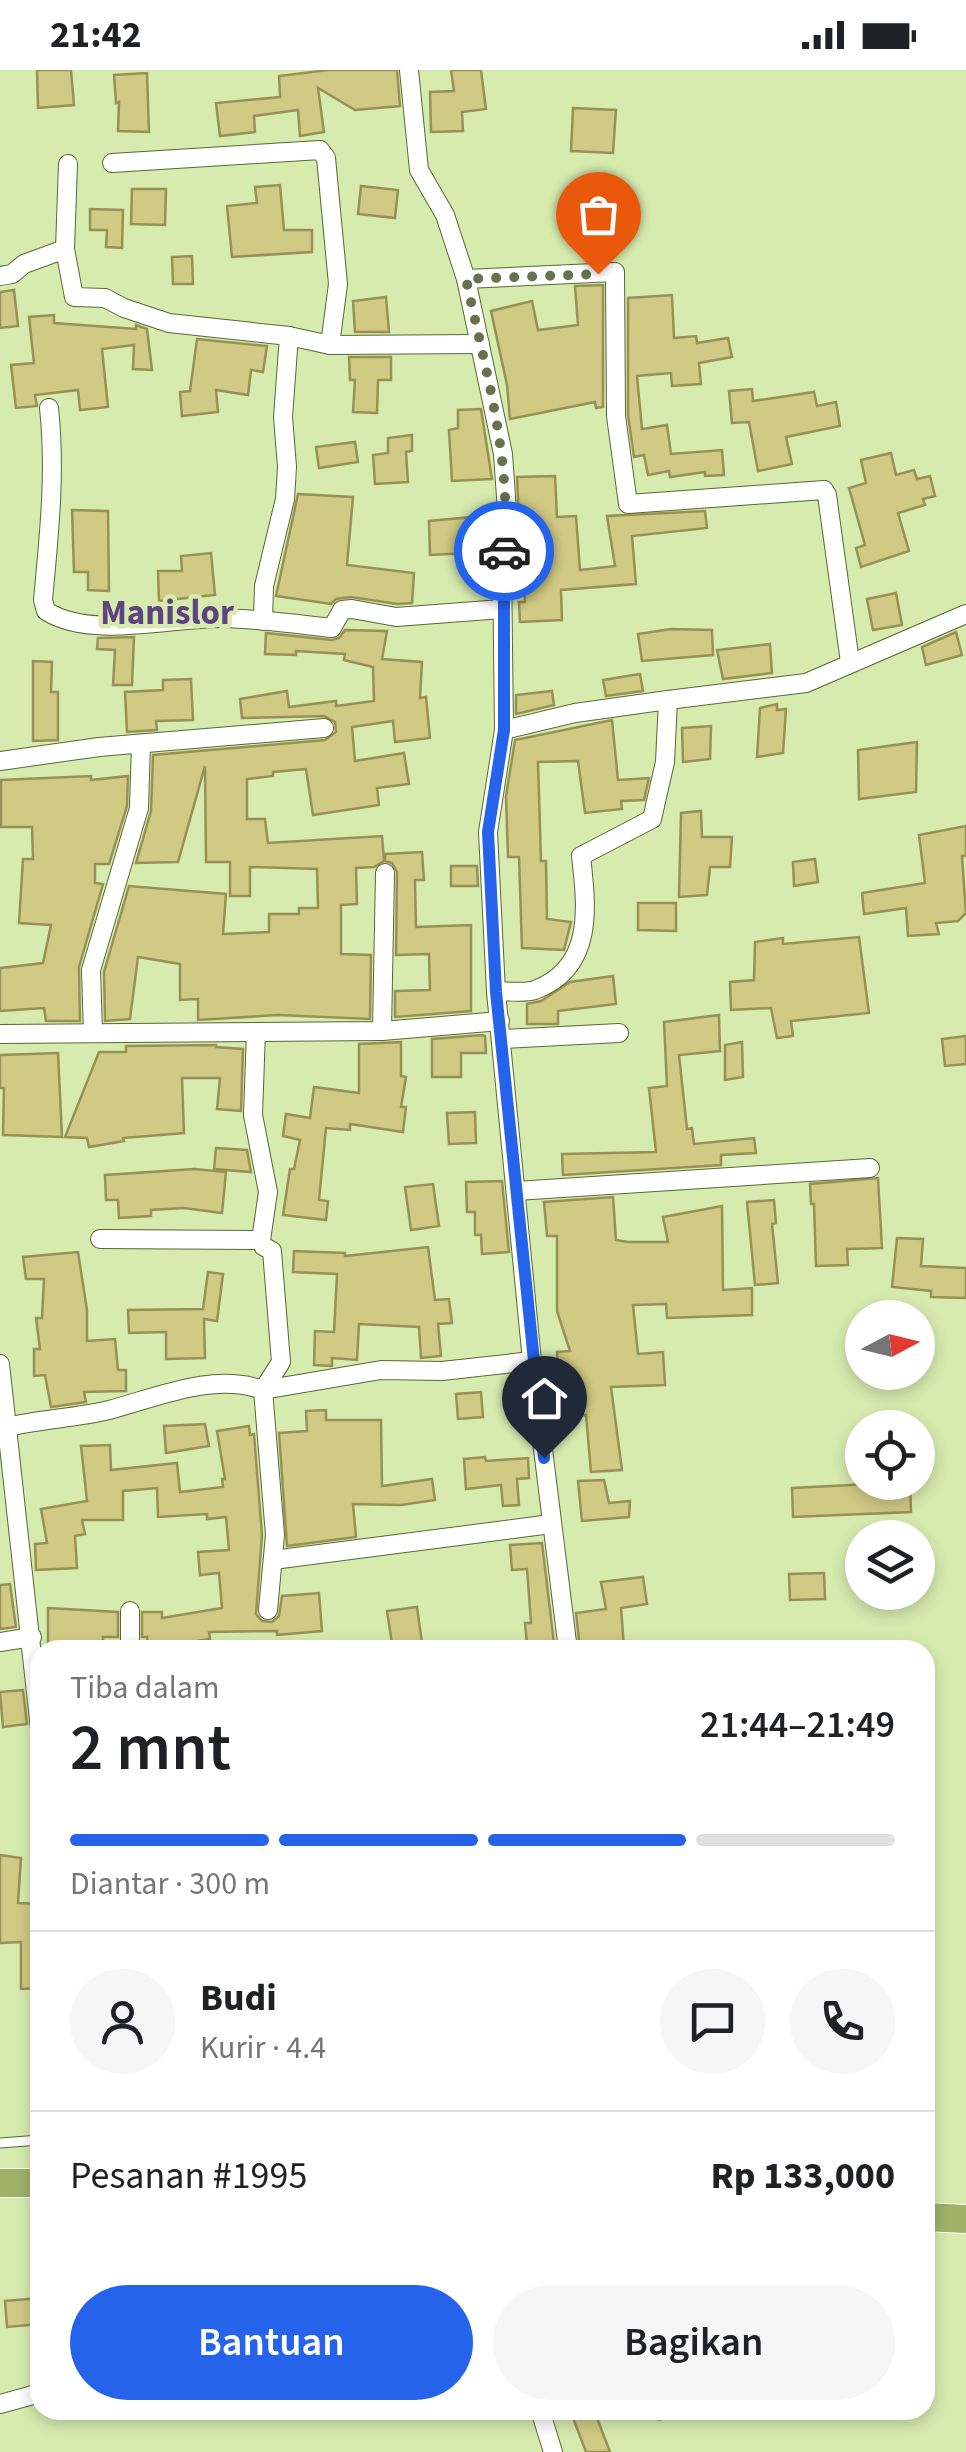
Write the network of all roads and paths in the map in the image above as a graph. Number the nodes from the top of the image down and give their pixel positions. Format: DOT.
graph roads {
  1 [pos="410,70"];
  2 [pos="112,163"];
  3 [pos="68,164"];
  4 [pos="65,249"];
  5 [pos="0,276"];
  6 [pos="466,279"];
  7 [pos="289,336"];
  8 [pos="330,344"];
  9 [pos="480,344"];
  10 [pos="49,408"];
  11 [pos="502,609"];
  12 [pos="966,614"];
  13 [pos="263,621"];
  14 [pos="850,662"];
  15 [pos="668,700"];
  16 [pos="324,728"];
  17 [pos="504,730"];
  18 [pos="140,744"];
  19 [pos="0,761"];
  20 [pos="384,873"];
  21 [pos="496,992"];
  22 [pos="501,1030"];
  23 [pos="382,1031"];
  24 [pos="256,1032"];
  25 [pos="93,1033"];
  26 [pos="619,1033"];
  27 [pos="0,1034"];
  28 [pos="870,1168"];
  29 [pos="516,1191"];
  30 [pos="100,1239"];
  31 [pos="260,1240"];
  32 [pos="532,1360"];
  33 [pos="0,1364"];
  34 [pos="263,1390"];
  35 [pos="8,1427"];
  36 [pos="551,1524"];
  37 [pos="273,1560"];
  38 [pos="268,1610"];
  39 [pos="130,1611"];
  40 [pos="32,1637"];
  41 [pos="32,1640"];
  42 [pos="130,1640"];
  43 [pos="567,1640"];
  44 [pos="0,1642"];
  45 [pos="30,2141"];
  46 [pos="0,2143"];
  47 [pos="0,2183"];
  48 [pos="30,2183"];
  49 [pos="935,2217"];
  50 [pos="966,2219"];
  51 [pos="30,2396"];
  52 [pos="0,2404"];
  53 [pos="543,2420"];
  54 [pos="553,2452"];
  1 -- 6 [label="street"];
  2 -- 8 [label="street"];
  3 -- 4 [label="street"];
  4 -- 5 [label="street"];
  4 -- 7 [label="street"];
  6 -- 9 [label="street"];
  6 -- 14 [label="street"];
  7 -- 8 [label="street"];
  7 -- 13 [label="street"];
  8 -- 9 [label="street"];
  9 -- 11 [label="street"];
  10 -- 13 [label="street"];
  11 -- 13 [label="street"];
  11 -- 17 [label="street"];
  12 -- 14 [label="street"];
  14 -- 15 [label="street"];
  15 -- 17 [label="street"];
  15 -- 21 [label="street"];
  16 -- 18 [label="street"];
  17 -- 21 [label="street"];
  18 -- 19 [label="street"];
  18 -- 25 [label="street"];
  20 -- 23 [label="street"];
  21 -- 22 [label="street"];
  22 -- 23 [label="street"];
  22 -- 26 [label="street"];
  22 -- 29 [label="street"];
  23 -- 24 [label="street"];
  24 -- 25 [label="street"];
  24 -- 31 [label="street"];
  25 -- 27 [label="street"];
  28 -- 29 [label="street"];
  29 -- 32 [label="street"];
  30 -- 31 [label="street"];
  31 -- 34 [label="street"];
  32 -- 34 [label="street"];
  32 -- 36 [label="street"];
  33 -- 35 [label="street"];
  34 -- 35 [label="street"];
  34 -- 37 [label="street"];
  35 -- 40 [label="street"];
  36 -- 37 [label="street"];
  36 -- 43 [label="street"];
  37 -- 38 [label="street"];
  39 -- 42 [label="street"];
  40 -- 41 [label="street"];
  40 -- 44 [label="street"];
  45 -- 46 [label="lane"];
  47 -- 48 [label="highway"];
  49 -- 50 [label="highway"];
  51 -- 52 [label="street"];
  53 -- 54 [label="street"];
}
